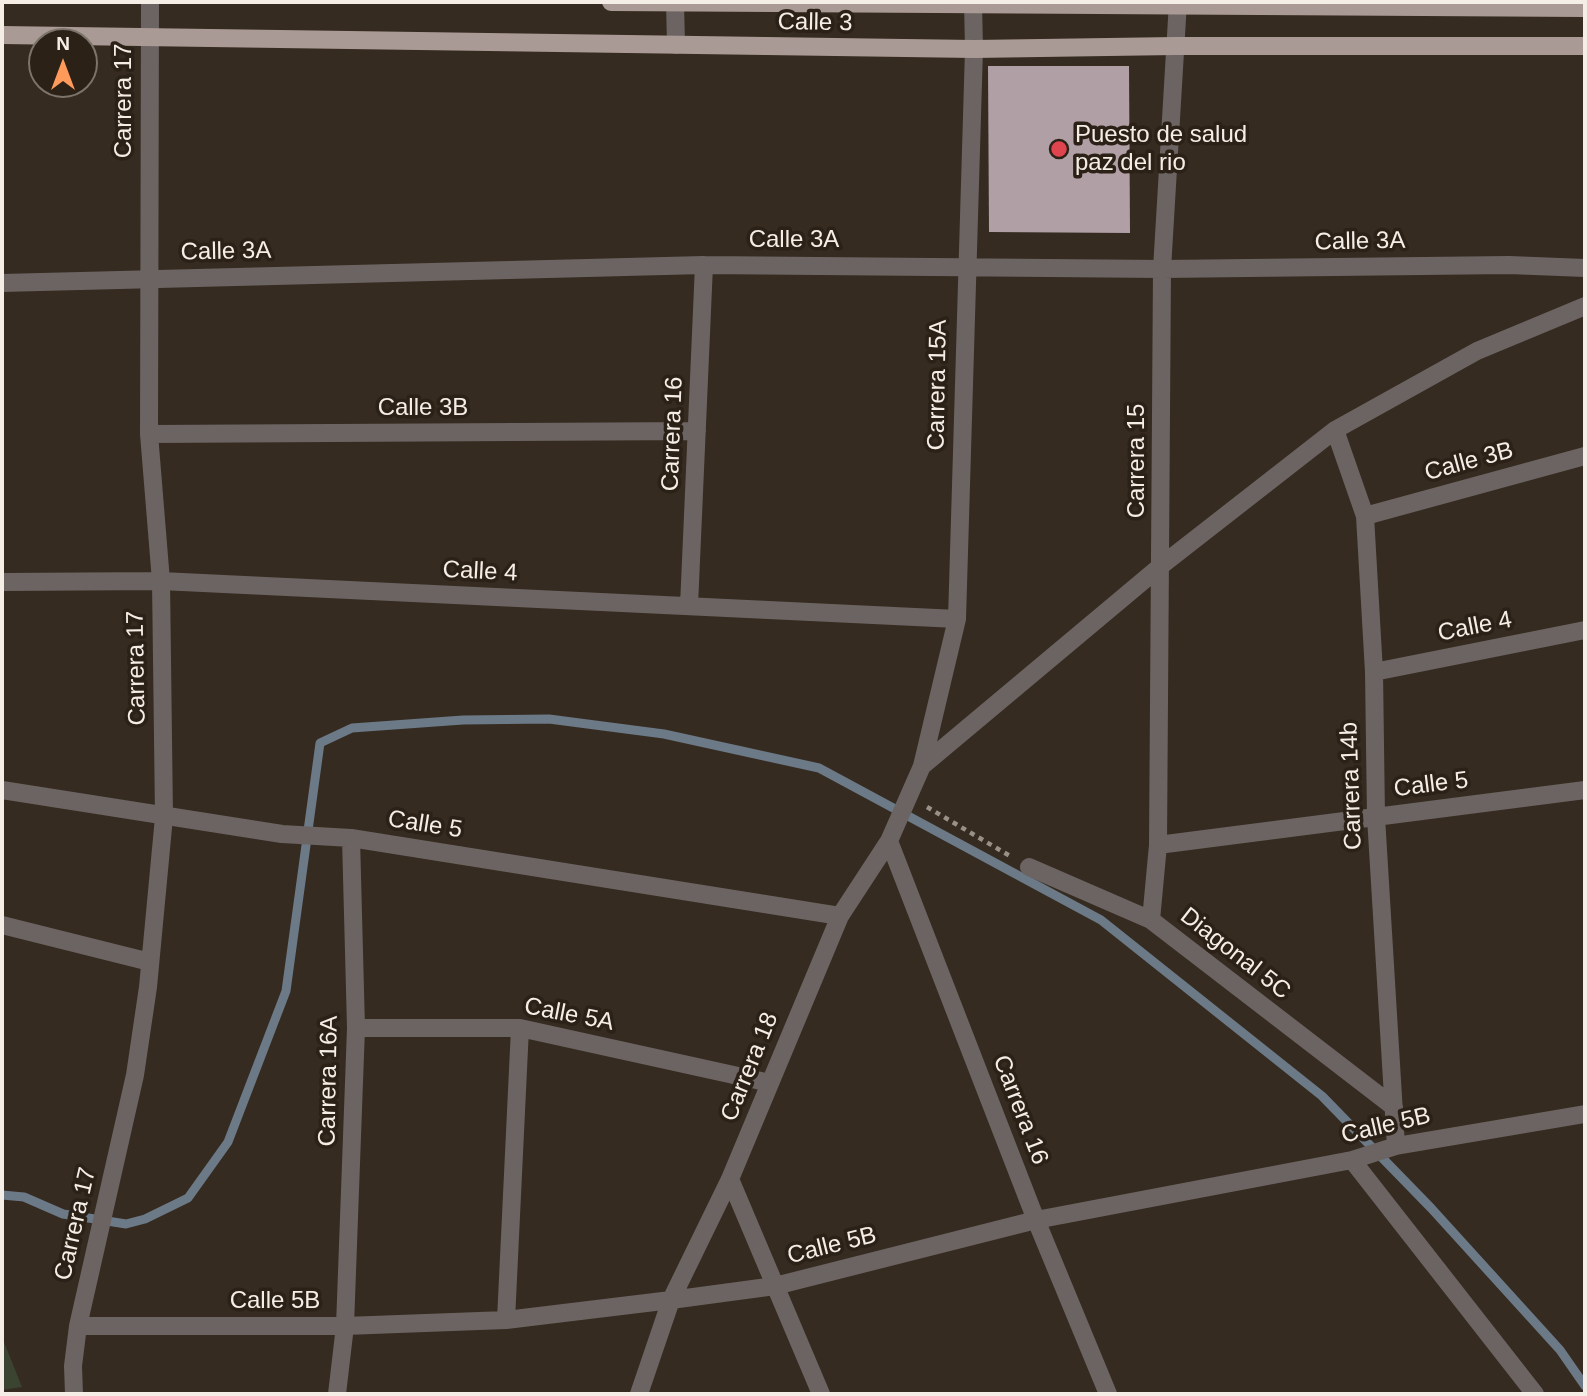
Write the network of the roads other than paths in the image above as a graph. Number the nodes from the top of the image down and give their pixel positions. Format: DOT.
graph roads {
  1 [pos="150,2"];
  2 [pos="611,2"];
  3 [pos="675,2"];
  4 [pos="973,3"];
  5 [pos="1178,4"];
  6 [pos="1585,8"];
  7 [pos="2,35"];
  8 [pos="148,37"];
  9 [pos="676,45"];
  10 [pos="1175,46"];
  11 [pos="1585,46"];
  12 [pos="974,49"];
  13 [pos="704,265"];
  14 [pos="966,265"];
  15 [pos="1585,268"];
  16 [pos="1162,269"];
  17 [pos="148,278"];
  18 [pos="2,283"];
  19 [pos="1585,306"];
  20 [pos="1335,430"];
  21 [pos="697,431"];
  22 [pos="149,434"];
  23 [pos="1585,456"];
  24 [pos="1365,516"];
  25 [pos="1162,565"];
  26 [pos="161,581"];
  27 [pos="2,582"];
  28 [pos="690,606"];
  29 [pos="957,619"];
  30 [pos="1585,630"];
  31 [pos="1374,672"];
  32 [pos="922,766"];
  33 [pos="2,790"];
  34 [pos="1585,790"];
  35 [pos="164,817"];
  36 [pos="1376,817"];
  37 [pos="351,838"];
  38 [pos="889,841"];
  39 [pos="1158,845"];
  40 [pos="1029,867"];
  41 [pos="840,916"];
  42 [pos="1151,920"];
  43 [pos="2,925"];
  44 [pos="150,962"];
  45 [pos="356,1028"];
  46 [pos="520,1028"];
  47 [pos="770,1083"];
  48 [pos="1394,1107"];
  49 [pos="1585,1114"];
  50 [pos="1391,1148"];
  51 [pos="1357,1158"];
  52 [pos="730,1179"];
  53 [pos="1037,1220"];
  54 [pos="775,1286"];
  55 [pos="671,1300"];
  56 [pos="506,1320"];
  57 [pos="78,1326"];
  58 [pos="345,1326"];
  59 [pos="74,1394"];
  60 [pos="337,1394"];
  61 [pos="639,1394"];
  62 [pos="821,1394"];
  63 [pos="1108,1394"];
  64 [pos="1535,1394"];
  1 -- 8 [label="street, Carrera 17"];
  2 -- 3 [label="main road, Calle 3"];
  3 -- 4 [label="main road, Calle 3"];
  3 -- 9 [label="street"];
  4 -- 5 [label="main road, Calle 3"];
  4 -- 12 [label="street, Carrera 15A"];
  5 -- 6 [label="main road, Calle 3"];
  5 -- 10 [label="street, Carrera 15"];
  7 -- 8 [label="main road, Calle 3"];
  8 -- 9 [label="main road, Calle 3"];
  8 -- 17 [label="street, Carrera 17"];
  9 -- 12 [label="main road, Calle 3"];
  10 -- 11 [label="main road, Calle 3"];
  10 -- 12 [label="main road, Calle 3"];
  10 -- 16 [label="street, Carrera 15"];
  12 -- 14 [label="street, Carrera 15A"];
  13 -- 14 [label="street, Calle 3A"];
  13 -- 17 [label="street, Calle 3A"];
  13 -- 21 [label="street, Carrera 16"];
  14 -- 16 [label="street, Calle 3A"];
  14 -- 29 [label="street, Carrera 15A"];
  15 -- 16 [label="street, Calle 3A"];
  16 -- 25 [label="street, Carrera 15"];
  17 -- 18 [label="street, Calle 3A"];
  17 -- 22 [label="street, Carrera 17"];
  19 -- 20 [label="street"];
  20 -- 24 [label="street, Carrera 14b"];
  20 -- 25 [label="street"];
  21 -- 22 [label="street, Calle 3B"];
  21 -- 28 [label="street, Carrera 16"];
  22 -- 26 [label="street, Carrera 17"];
  23 -- 24 [label="street, Calle 3B"];
  24 -- 31 [label="street, Carrera 14b"];
  25 -- 32 [label="street"];
  25 -- 39 [label="street, Carrera 15"];
  26 -- 27 [label="street, Calle 4"];
  26 -- 28 [label="street, Calle 4"];
  26 -- 35 [label="street, Carrera 17"];
  28 -- 29 [label="street, Calle 4"];
  29 -- 32 [label="street, Carrera 15A"];
  30 -- 31 [label="street, Calle 4"];
  31 -- 36 [label="street, Carrera 14b"];
  32 -- 38 [label="street, Carrera 18"];
  33 -- 35 [label="street, Calle 5"];
  34 -- 36 [label="street, Calle 5"];
  35 -- 37 [label="street, Calle 5"];
  35 -- 44 [label="street, Carrera 17"];
  36 -- 39 [label="street, Calle 5"];
  36 -- 48 [label="street, Carrera 14b"];
  37 -- 41 [label="street, Calle 5"];
  37 -- 45 [label="street, Carrera 16A"];
  38 -- 41 [label="street, Carrera 18"];
  38 -- 53 [label="street, Carrera 16"];
  39 -- 42 [label="street, Carrera 15"];
  40 -- 42 [label="street, Diagonal 5C"];
  41 -- 47 [label="street, Carrera 18"];
  42 -- 48 [label="street, Diagonal 5C"];
  43 -- 44 [label="street"];
  44 -- 57 [label="street, Carrera 17"];
  45 -- 46 [label="street, Calle 5A"];
  45 -- 58 [label="street, Carrera 16A"];
  46 -- 47 [label="street, Calle 5A"];
  46 -- 56 [label="street"];
  47 -- 52 [label="street, Carrera 18"];
  48 -- 50 [label="street, Carrera 14b"];
  49 -- 50 [label="street, Calle 5B"];
  50 -- 51 [label="street, Calle 5B"];
  51 -- 53 [label="street, Calle 5B"];
  51 -- 64 [label="street"];
  52 -- 54 [label="street"];
  52 -- 55 [label="street, Carrera 18"];
  53 -- 54 [label="street, Calle 5B"];
  53 -- 63 [label="street, Carrera 16"];
  54 -- 55 [label="street, Calle 5B"];
  54 -- 62 [label="street"];
  55 -- 56 [label="street, Calle 5B"];
  55 -- 61 [label="street, Carrera 18"];
  56 -- 58 [label="street, Calle 5B"];
  57 -- 58 [label="street, Calle 5B"];
  57 -- 59 [label="street, Carrera 17"];
  58 -- 60 [label="street, Carrera 16A"];
}
